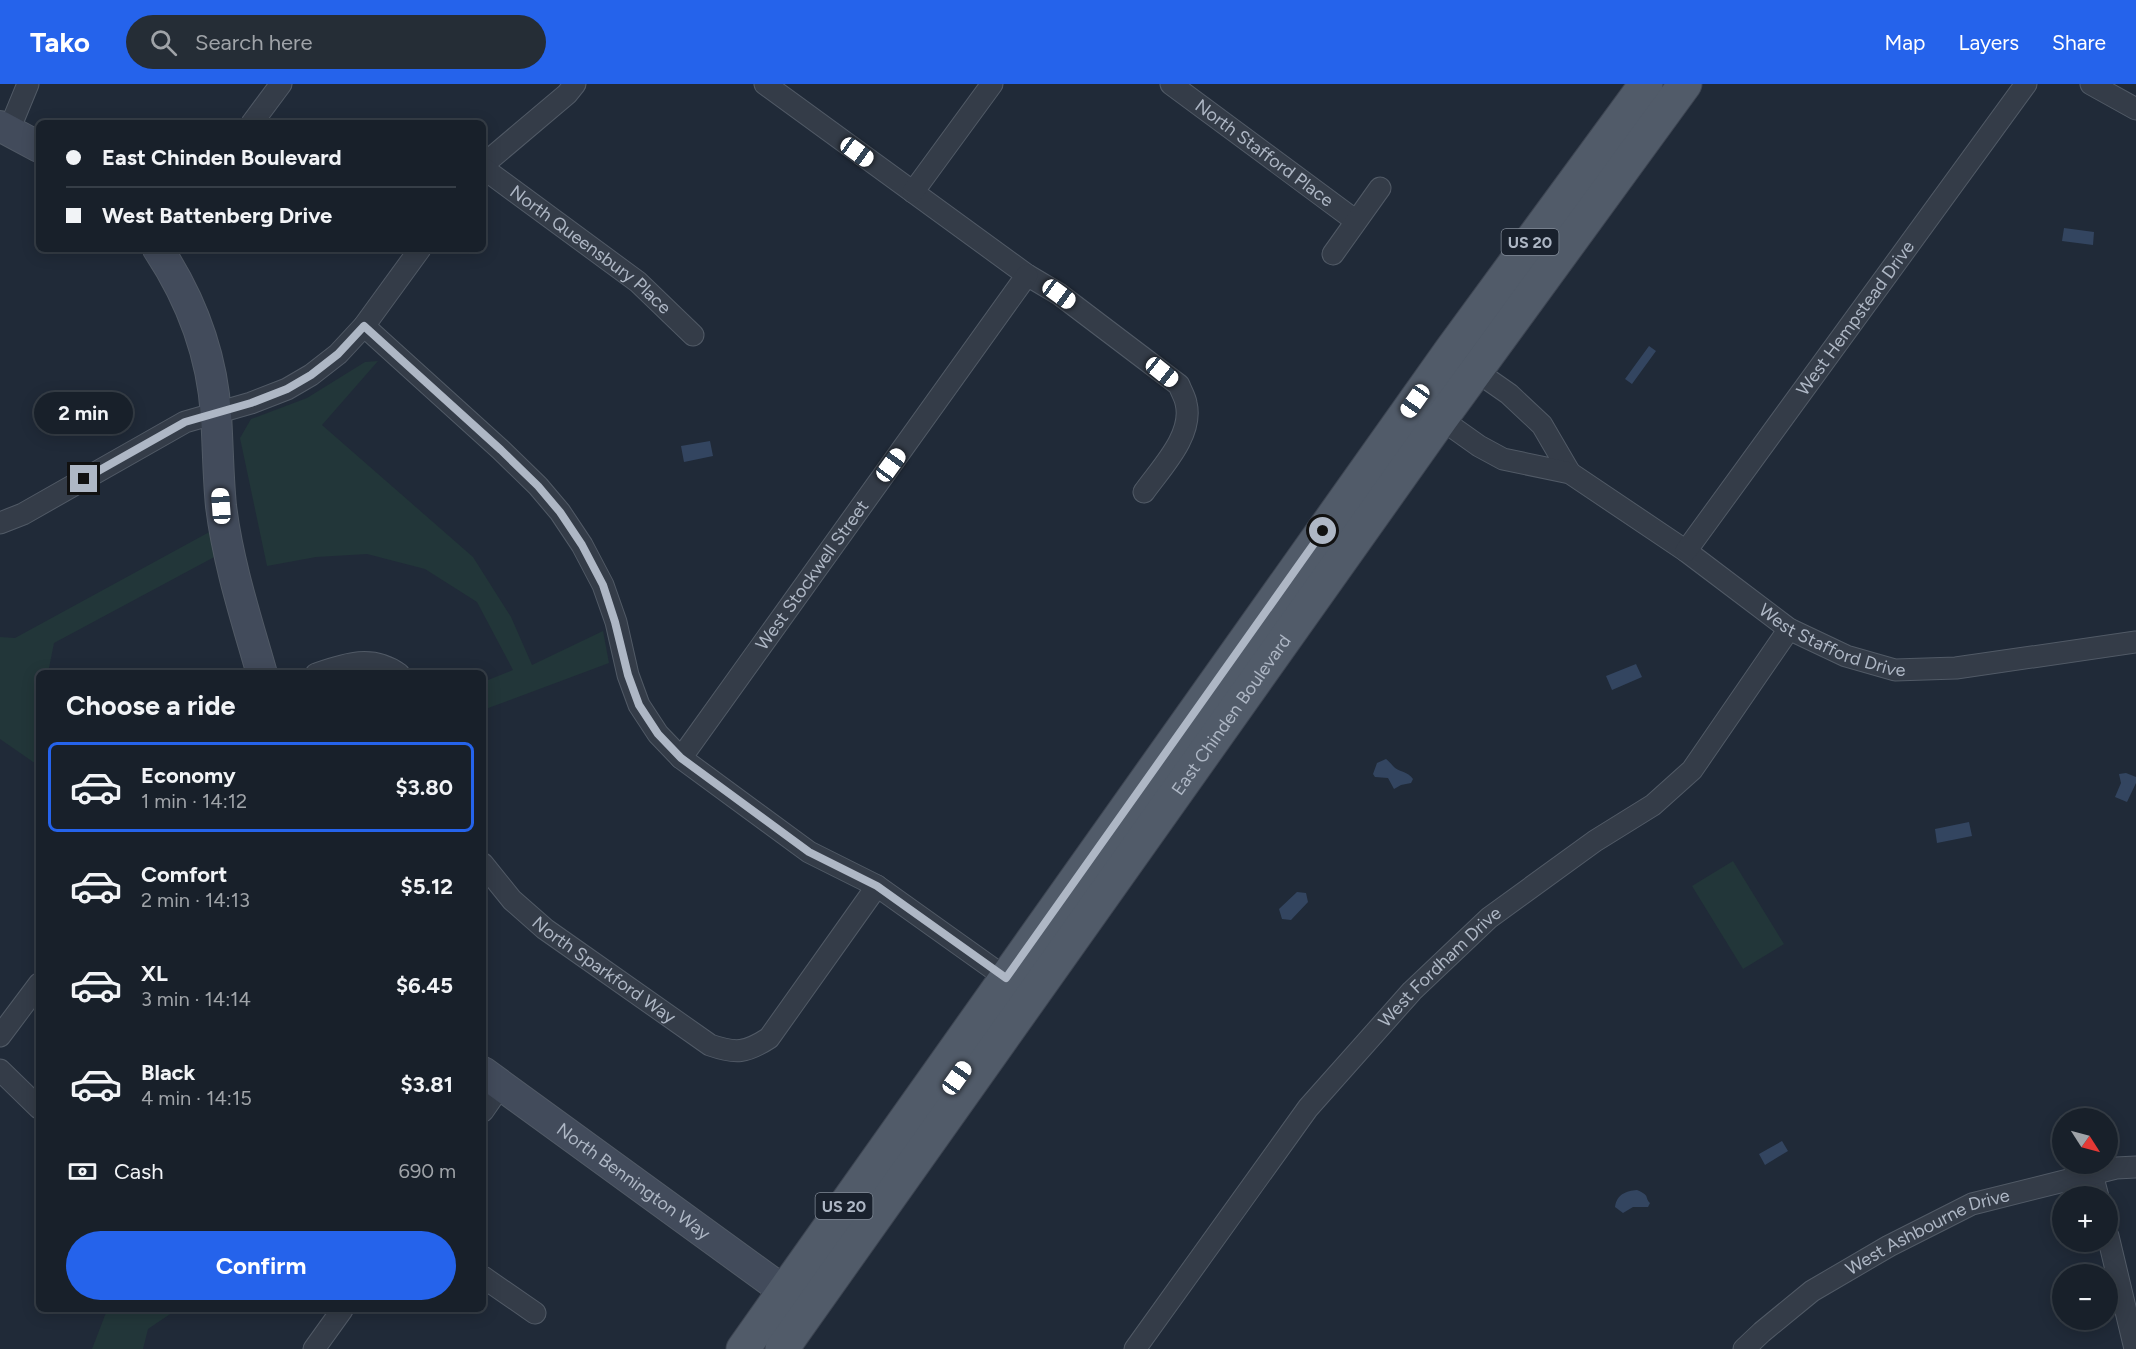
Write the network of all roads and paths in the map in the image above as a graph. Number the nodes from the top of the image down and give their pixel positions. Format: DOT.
graph roads {
  1 [pos="28,84"];
  2 [pos="281,84"];
  3 [pos="575,84"];
  4 [pos="765,84"];
  5 [pos="992,84"];
  6 [pos="1171,84"];
  7 [pos="1646,84"];
  8 [pos="1685,84"];
  9 [pos="2026,84"];
  10 [pos="2091,84"];
  11 [pos="2136,109"];
  12 [pos="1621,119"];
  13 [pos="254,120"];
  14 [pos="4,128"];
  15 [pos="36,145"];
  16 [pos="486,163"];
  17 [pos="486,168"];
  18 [pos="1380,188"];
  19 [pos="913,192"];
  20 [pos="1356,221"];
  21 [pos="160,252"];
  22 [pos="418,252"];
  23 [pos="1333,254"];
  24 [pos="1027,275"];
  25 [pos="364,326"];
  26 [pos="693,335"];
  27 [pos="1476,371"];
  28 [pos="216,413"];
  29 [pos="1441,419"];
  30 [pos="1570,473"];
  31 [pos="1144,492"];
  32 [pos="0,523"];
  33 [pos="1686,551"];
  34 [pos="1789,629"];
  35 [pos="2136,642"];
  36 [pos="261,670"];
  37 [pos="328,670"];
  38 [pos="394,670"];
  39 [pos="681,758"];
  40 [pos="486,868"];
  41 [pos="877,886"];
  42 [pos="1006,978"];
  43 [pos="36,988"];
  44 [pos="0,1036"];
  45 [pos="0,1070"];
  46 [pos="492,1079"];
  47 [pos="486,1100"];
  48 [pos="36,1105"];
  49 [pos="2136,1167"];
  50 [pos="2118,1168"];
  51 [pos="2092,1174"];
  52 [pos="2095,1186"];
  53 [pos="2112,1252"];
  54 [pos="486,1278"];
  55 [pos="826,1286"];
  56 [pos="783,1291"];
  57 [pos="341,1312"];
  58 [pos="534,1313"];
  59 [pos="314,1349"];
  60 [pos="743,1349"];
  61 [pos="782,1349"];
  62 [pos="1135,1349"];
  63 [pos="1744,1349"];
  64 [pos="2135,1349"];
  1 -- 14 [label="street"];
  2 -- 13 [label="street"];
  3 -- 16 [label="street"];
  4 -- 19 [label="street"];
  5 -- 19 [label="street"];
  6 -- 20 [label="street, North Stafford Place"];
  7 -- 12 [label="main road, East Chinden Boulevard / US 20"];
  8 -- 27 [label="main road, East Chinden Boulevard / US 20"];
  9 -- 33 [label="street, West Hempstead Drive"];
  10 -- 11 [label="street"];
  12 -- 29 [label="main road"];
  12 -- 42 [label="main road, East Chinden Boulevard / US 20"];
  14 -- 15 [label="street"];
  17 -- 26 [label="street, North Queensbury Place"];
  18 -- 20 [label="street"];
  19 -- 24 [label="street"];
  20 -- 23 [label="street"];
  21 -- 28 [label="street"];
  22 -- 25 [label="street"];
  24 -- 31 [label="street"];
  24 -- 39 [label="street, West Stockwell Street"];
  25 -- 28 [label="street"];
  25 -- 39 [label="street"];
  27 -- 29 [label="main road, East Chinden Boulevard / US 20"];
  27 -- 30 [label="street, West Stafford Drive"];
  28 -- 32 [label="street"];
  28 -- 36 [label="street"];
  29 -- 30 [label="street, West Stafford Drive"];
  29 -- 55 [label="main road, East Chinden Boulevard / US 20"];
  30 -- 33 [label="street, West Stafford Drive"];
  33 -- 34 [label="street, West Stafford Drive"];
  34 -- 35 [label="street, West Stafford Drive"];
  34 -- 62 [label="street, West Fordham Drive"];
  37 -- 38 [label="street"];
  39 -- 41 [label="street"];
  40 -- 41 [label="street, North Sparkford Way"];
  41 -- 42 [label="street"];
  42 -- 55 [label="main road"];
  42 -- 56 [label="main road, East Chinden Boulevard / US 20"];
  43 -- 44 [label="street"];
  45 -- 48 [label="street"];
  46 -- 47 [label="street"];
  46 -- 56 [label="street, North Bennington Way"];
  49 -- 50 [label="street, West Ashbourne Drive"];
  51 -- 52 [label="street"];
  51 -- 63 [label="street, West Ashbourne Drive"];
  53 -- 64 [label="street"];
  54 -- 58 [label="street"];
  55 -- 61 [label="main road, East Chinden Boulevard / US 20"];
  56 -- 60 [label="main road, East Chinden Boulevard / US 20"];
  57 -- 59 [label="street"];
}
